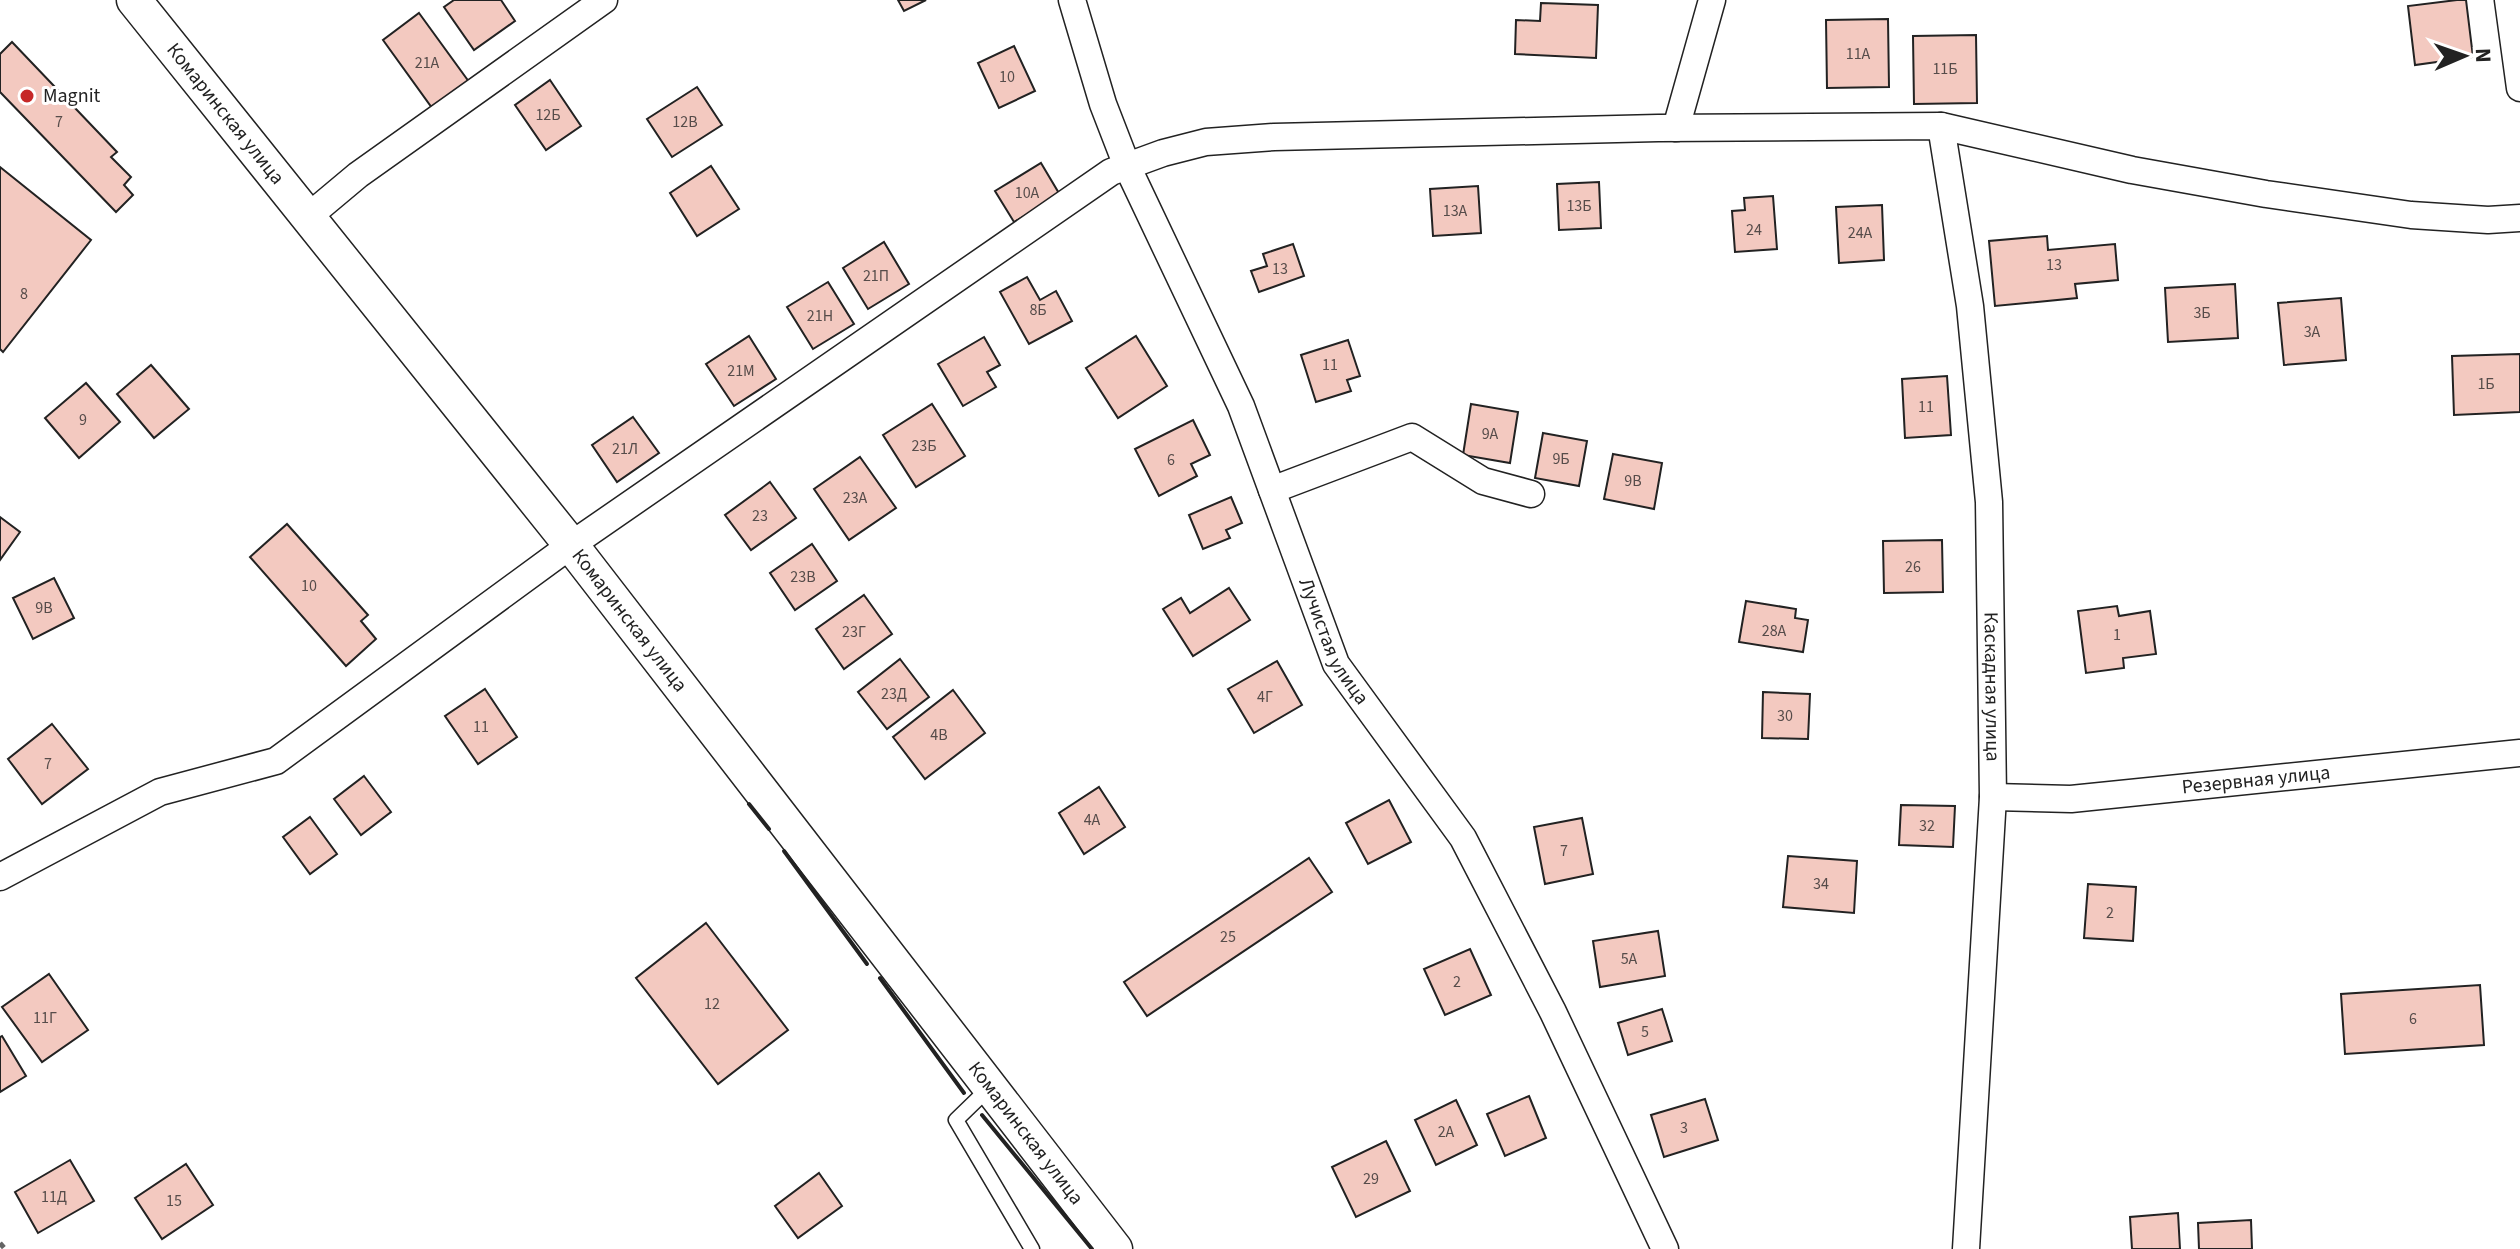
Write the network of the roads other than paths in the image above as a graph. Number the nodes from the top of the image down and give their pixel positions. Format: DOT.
graph roads {
  1 [pos="134,0"];
  2 [pos="604,0"];
  3 [pos="1072,0"];
  4 [pos="1712,0"];
  5 [pos="2508,0"];
  6 [pos="2520,88"];
  7 [pos="1941,126"];
  8 [pos="1676,128"];
  9 [pos="1127,166"];
  10 [pos="309,216"];
  11 [pos="2520,218"];
  12 [pos="1272,490"];
  13 [pos="1531,494"];
  14 [pos="571,545"];
  15 [pos="2520,753"];
  16 [pos="1993,797"];
  17 [pos="0,877"];
  18 [pos="990,1087"];
  19 [pos="1032,1249"];
  20 [pos="1115,1249"];
  21 [pos="1665,1249"];
  22 [pos="1966,1249"];
  1 -- 10 [label="street, Комаринская улица"];
  2 -- 10 [label="street"];
  3 -- 9 [label="street, Лучистая улица"];
  4 -- 8 [label="street"];
  5 -- 6 [label="street"];
  7 -- 8 [label="street"];
  7 -- 11 [label="street"];
  7 -- 16 [label="street, Каскадная улица"];
  8 -- 9 [label="street"];
  9 -- 12 [label="street, Лучистая улица"];
  9 -- 14 [label="street"];
  10 -- 14 [label="street, Комаринская улица"];
  12 -- 13 [label="street"];
  12 -- 21 [label="street, Лучистая улица"];
  14 -- 17 [label="street"];
  14 -- 18 [label="street, Комаринская улица"];
  15 -- 16 [label="street, Резервная улица"];
  16 -- 22 [label="street, Каскадная улица"];
  18 -- 19 [label="lane"];
  18 -- 20 [label="street, Комаринская улица"];
}
